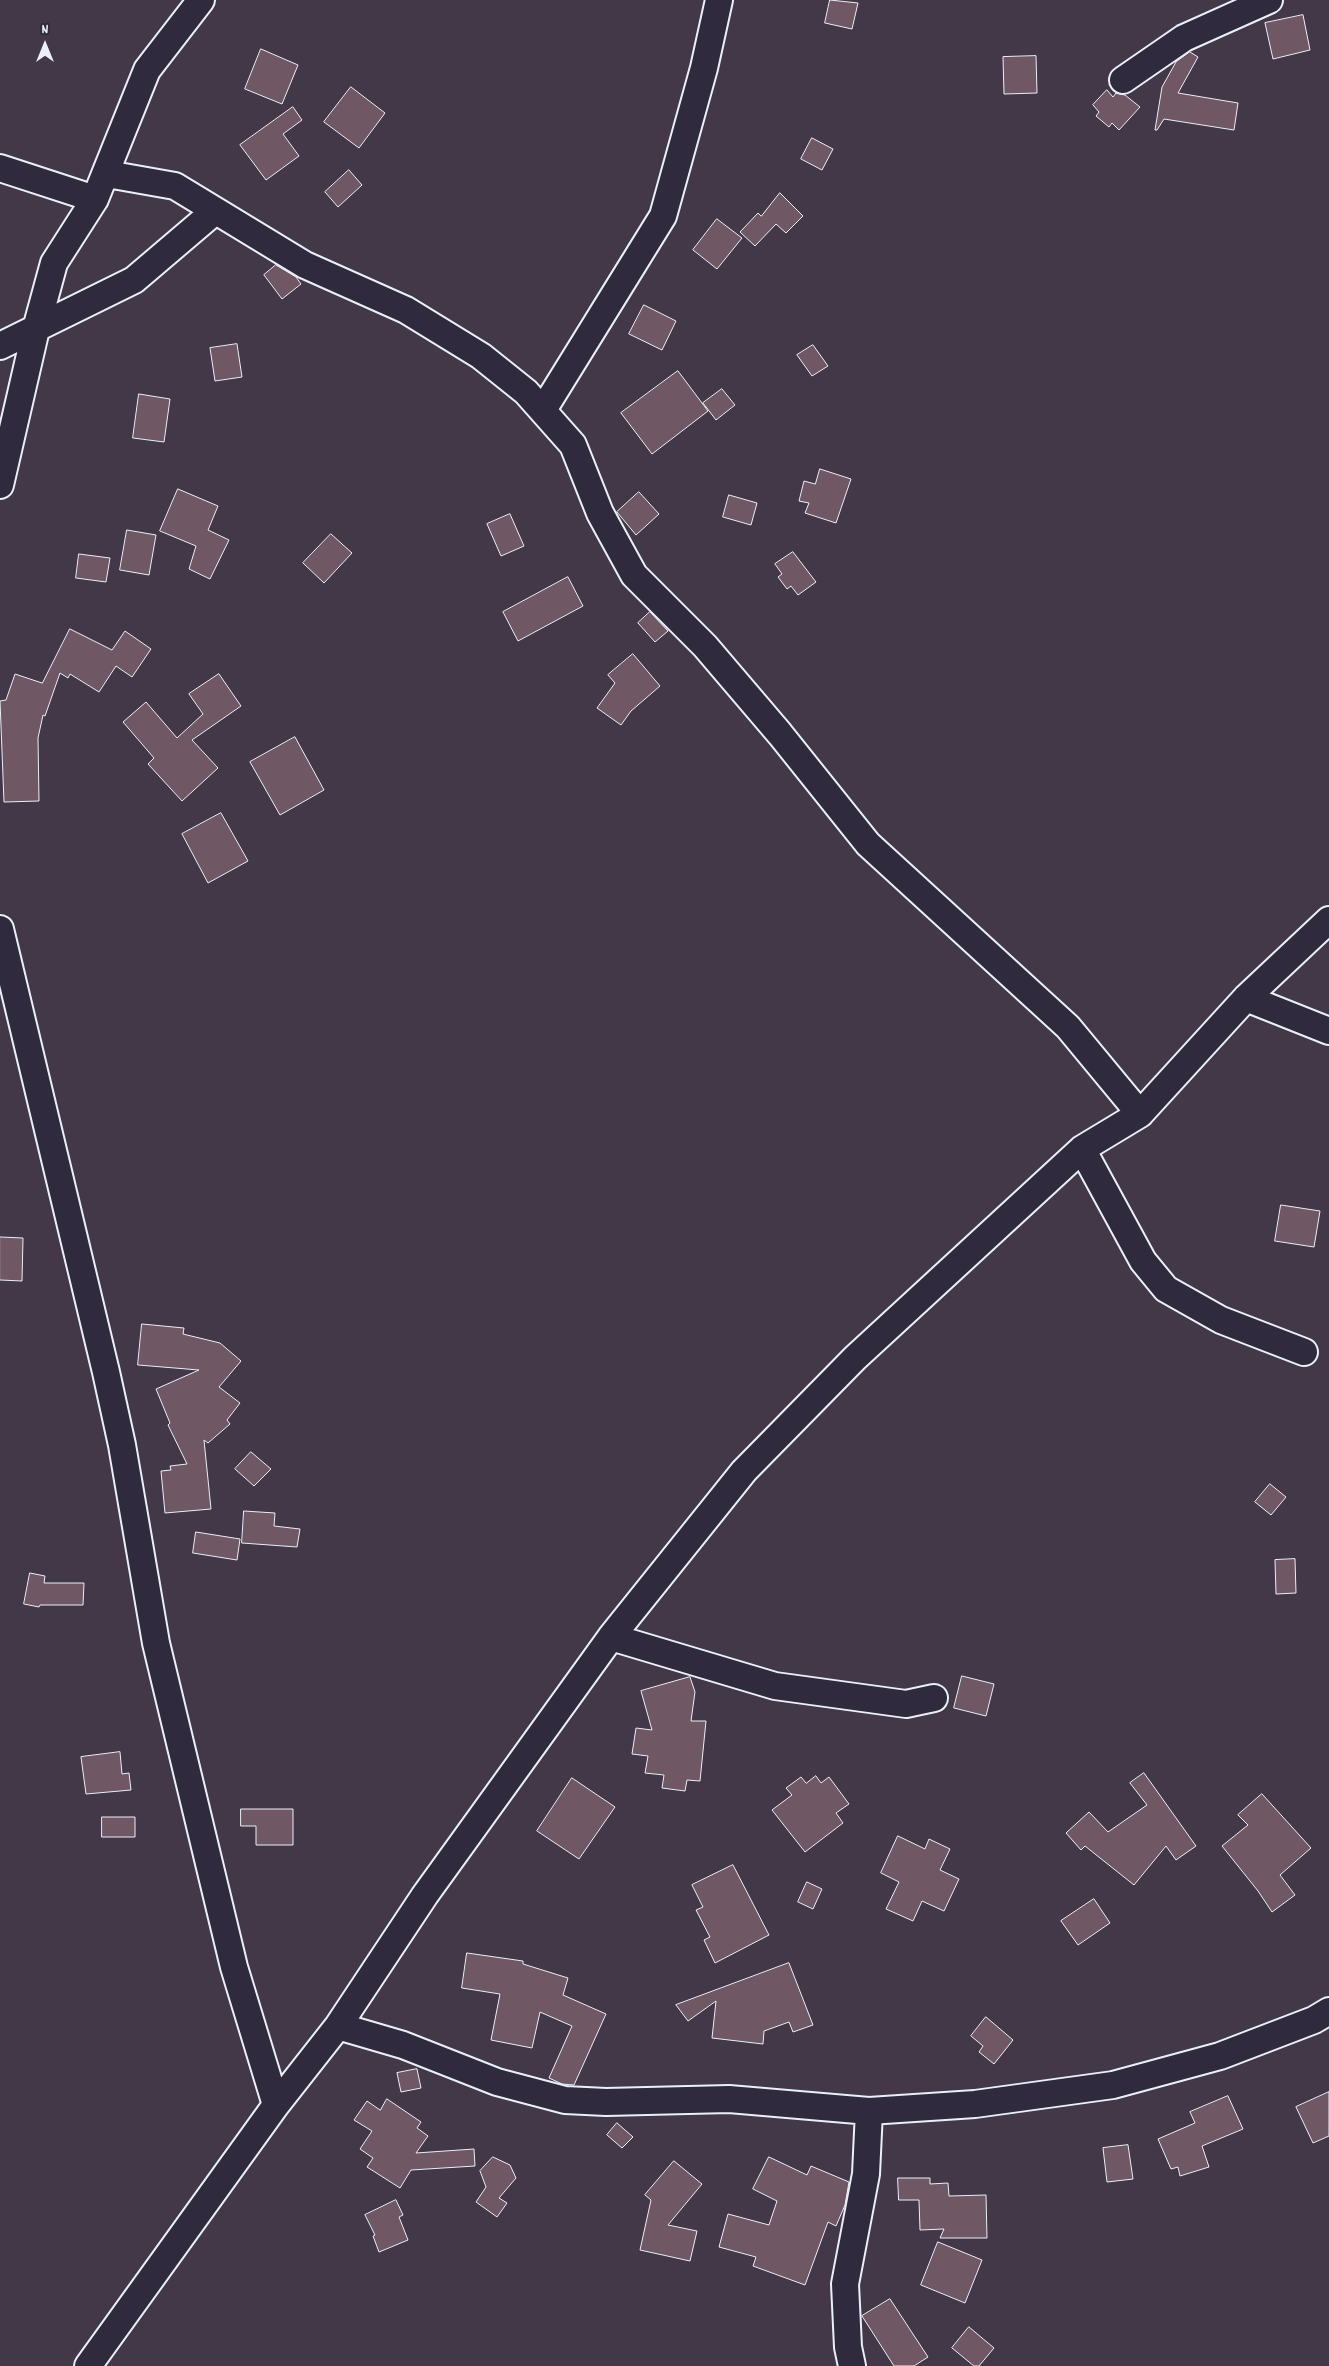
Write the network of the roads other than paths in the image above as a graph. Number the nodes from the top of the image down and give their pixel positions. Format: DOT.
graph roads {
  1 [pos="200,0"];
  2 [pos="719,0"];
  3 [pos="1269,0"];
  4 [pos="1123,80"];
  5 [pos="0,168"];
  6 [pos="107,174"];
  7 [pos="95,199"];
  8 [pos="215,211"];
  9 [pos="36,329"];
  10 [pos="0,346"];
  11 [pos="543,410"];
  12 [pos="0,485"];
  13 [pos="1329,920"];
  14 [pos="0,929"];
  15 [pos="1246,998"];
  16 [pos="1329,1031"];
  17 [pos="1140,1114"];
  18 [pos="1082,1149"];
  19 [pos="1304,1352"];
  20 [pos="611,1637"];
  21 [pos="934,1698"];
  22 [pos="1329,2011"];
  23 [pos="338,2026"];
  24 [pos="276,2105"];
  25 [pos="869,2111"];
  26 [pos="88,2366"];
  27 [pos="852,2366"];
  1 -- 6 [label="street"];
  2 -- 11 [label="street"];
  3 -- 4 [label="street"];
  5 -- 7 [label="street"];
  6 -- 7 [label="street"];
  6 -- 8 [label="street"];
  7 -- 9 [label="street"];
  8 -- 9 [label="street"];
  8 -- 11 [label="street"];
  9 -- 10 [label="street"];
  9 -- 12 [label="street"];
  11 -- 17 [label="street"];
  13 -- 15 [label="street"];
  14 -- 24 [label="street"];
  15 -- 16 [label="street"];
  15 -- 17 [label="street"];
  17 -- 18 [label="street"];
  18 -- 19 [label="street"];
  18 -- 20 [label="street"];
  20 -- 21 [label="street"];
  20 -- 23 [label="street"];
  22 -- 25 [label="street"];
  23 -- 24 [label="street"];
  23 -- 25 [label="street"];
  24 -- 26 [label="street"];
  25 -- 27 [label="street"];
}
